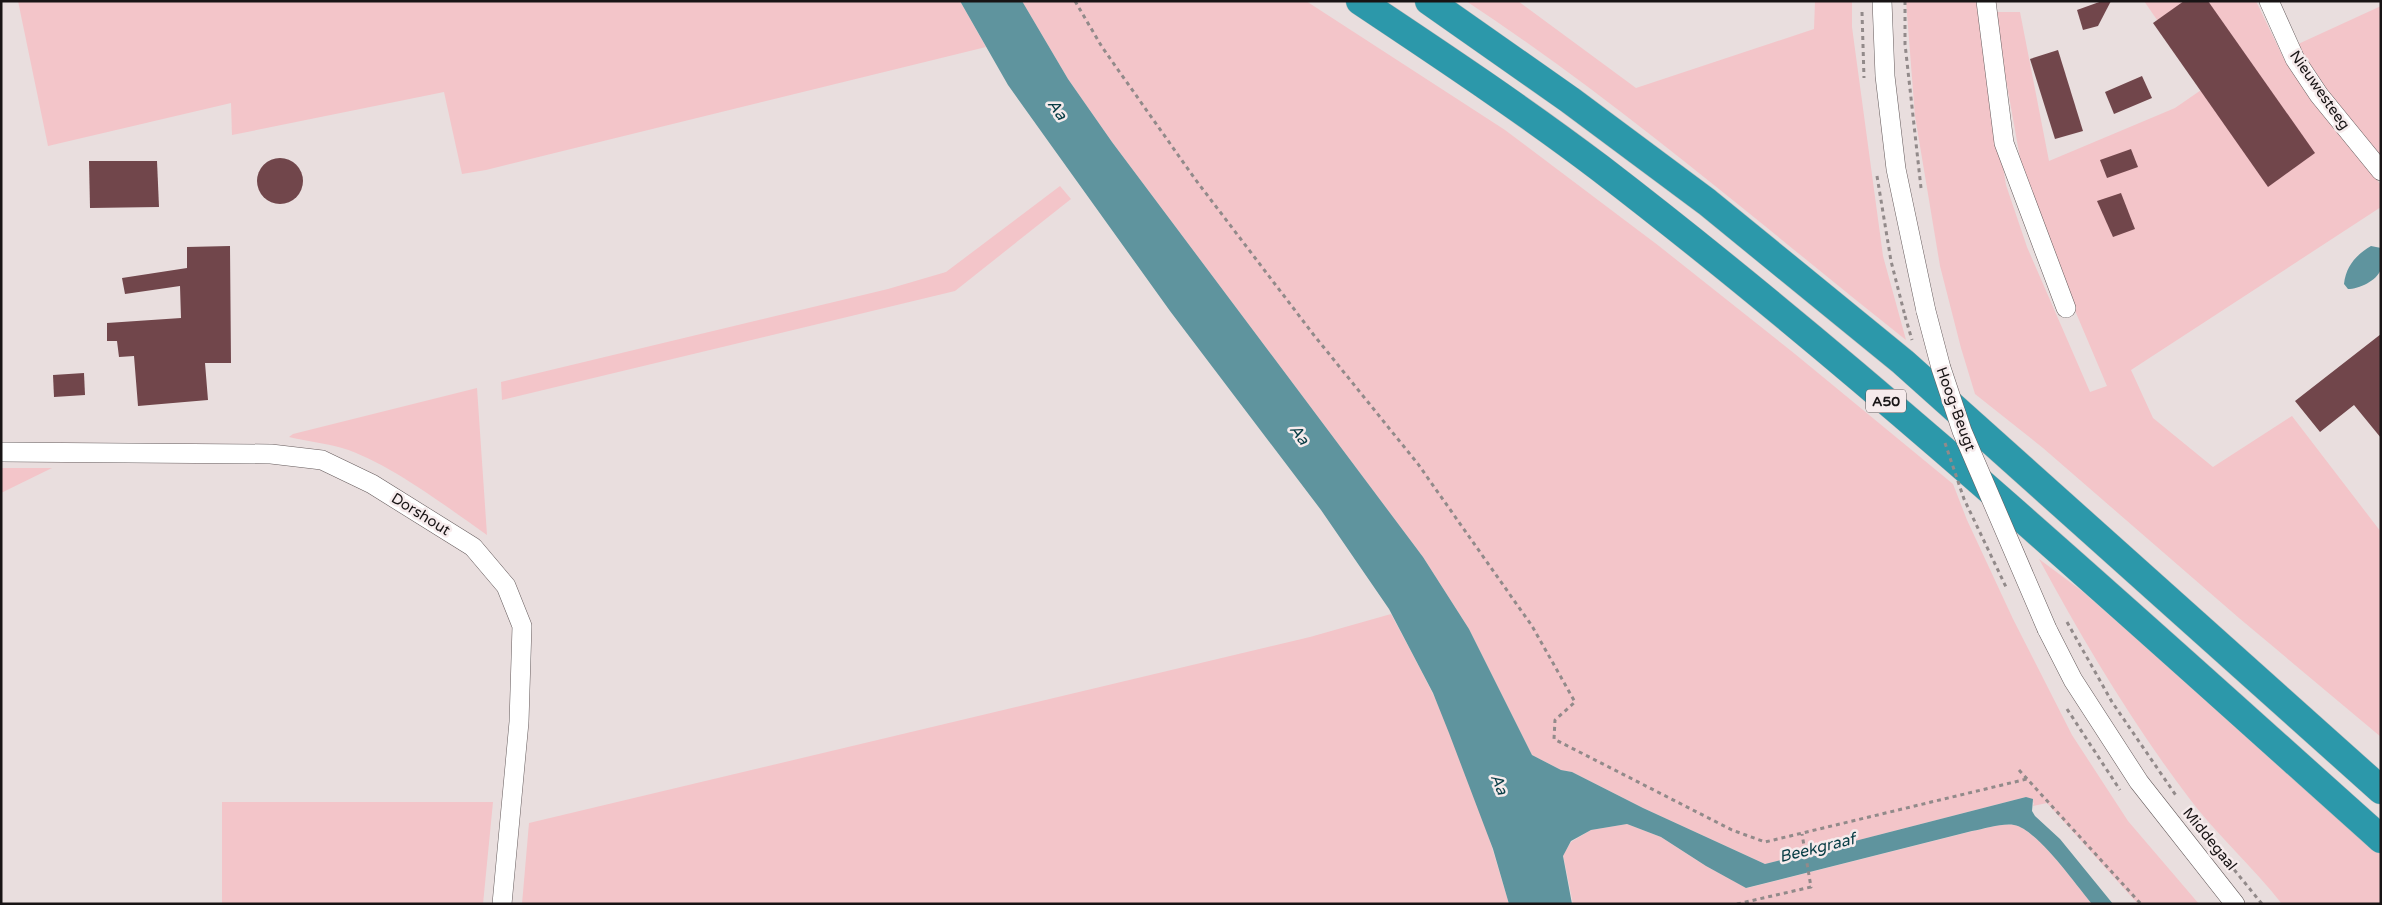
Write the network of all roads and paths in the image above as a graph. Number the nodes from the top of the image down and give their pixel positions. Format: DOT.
graph roads {
  1 [pos="1075,1"];
  2 [pos="1360,1"];
  3 [pos="1429,1"];
  4 [pos="1882,1"];
  5 [pos="1905,1"];
  6 [pos="1986,1"];
  7 [pos="2269,1"];
  8 [pos="2381,172"];
  9 [pos="1922,198"];
  10 [pos="2066,308"];
  11 [pos="1,452"];
  12 [pos="2065,620"];
  13 [pos="2019,770"];
  14 [pos="2027,779"];
  15 [pos="2139,782"];
  16 [pos="2381,790"];
  17 [pos="2177,797"];
  18 [pos="1802,834"];
  19 [pos="2381,839"];
  20 [pos="2214,843"];
  21 [pos="502,904"];
  22 [pos="1737,904"];
  23 [pos="2141,904"];
  24 [pos="2235,904"];
  25 [pos="2262,904"];
  1 -- 18 [label="path"];
  2 -- 19 [label="highway, A50"];
  3 -- 16 [label="highway, A50"];
  4 -- 15 [label="street, Hoog-Beugt, bridge"];
  5 -- 9 [label="path"];
  6 -- 10 [label="street"];
  7 -- 8 [label="street, Nieuwesteeg"];
  11 -- 21 [label="street, Dorshout"];
  12 -- 17 [label="path, Middegaal"];
  13 -- 14 [label="path"];
  14 -- 18 [label="path"];
  14 -- 23 [label="path"];
  15 -- 24 [label="street, Middegaal"];
  18 -- 22 [label="path"];
  20 -- 25 [label="path, Middegaal"];
}
